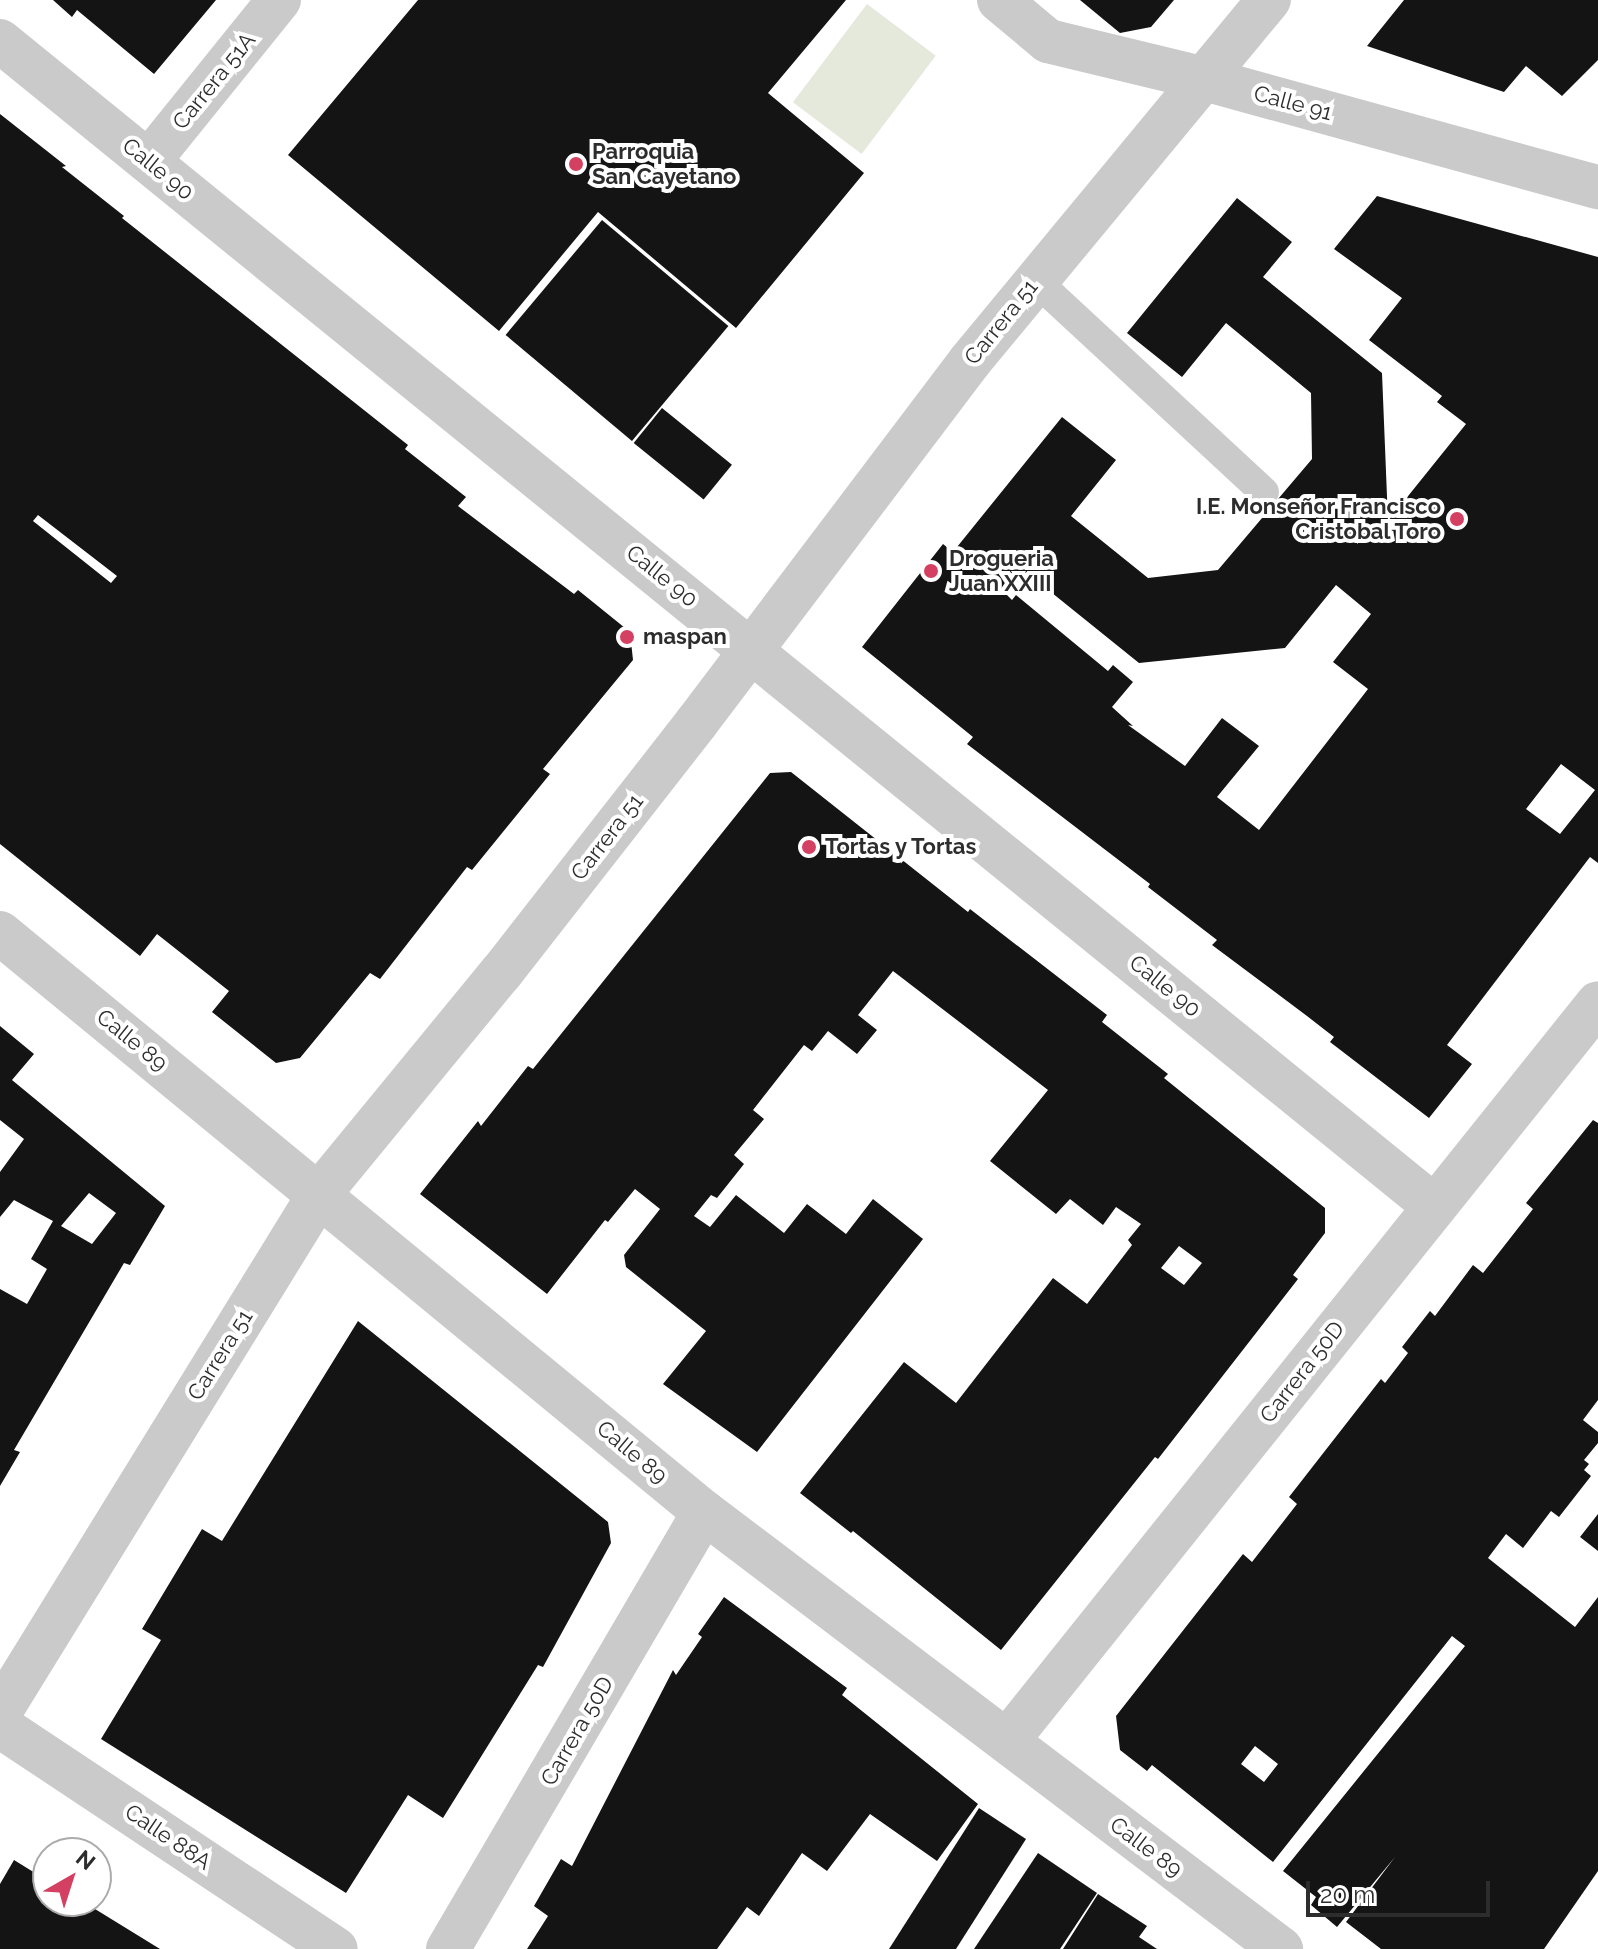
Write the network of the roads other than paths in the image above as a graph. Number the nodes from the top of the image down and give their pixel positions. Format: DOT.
graph roads {
  1 [pos="279,0"];
  2 [pos="999,0"];
  3 [pos="1269,0"];
  4 [pos="0,41"];
  5 [pos="1201,78"];
  6 [pos="149,161"];
  7 [pos="1598,187"];
  8 [pos="1035,280"];
  9 [pos="1264,492"];
  10 [pos="751,648"];
  11 [pos="0,933"];
  12 [pos="1595,1012"];
  13 [pos="320,1193"];
  14 [pos="1434,1206"];
  15 [pos="704,1512"];
  16 [pos="0,1712"];
  17 [pos="0,1726"];
  18 [pos="1007,1741"];
  19 [pos="336,1949"];
  20 [pos="448,1949"];
  21 [pos="1281,1949"];
  1 -- 6 [label="street, Carrera 51A"];
  2 -- 5 [label="street, Calle 91"];
  3 -- 5 [label="street, Carrera 51"];
  4 -- 6 [label="street, Calle 90"];
  5 -- 7 [label="street, Calle 91"];
  5 -- 8 [label="street, Carrera 51"];
  6 -- 10 [label="street, Calle 90"];
  8 -- 9 [label="lane"];
  8 -- 10 [label="street, Carrera 51"];
  10 -- 13 [label="street, Carrera 51"];
  10 -- 14 [label="street, Calle 90"];
  11 -- 13 [label="street, Calle 89"];
  12 -- 14 [label="street, Carrera 50D"];
  13 -- 15 [label="street, Calle 89"];
  13 -- 16 [label="street, Carrera 51"];
  14 -- 18 [label="street, Carrera 50D"];
  15 -- 18 [label="street, Calle 89"];
  15 -- 20 [label="street, Carrera 50D"];
  17 -- 19 [label="street, Calle 88A"];
  18 -- 21 [label="street, Calle 89"];
}
